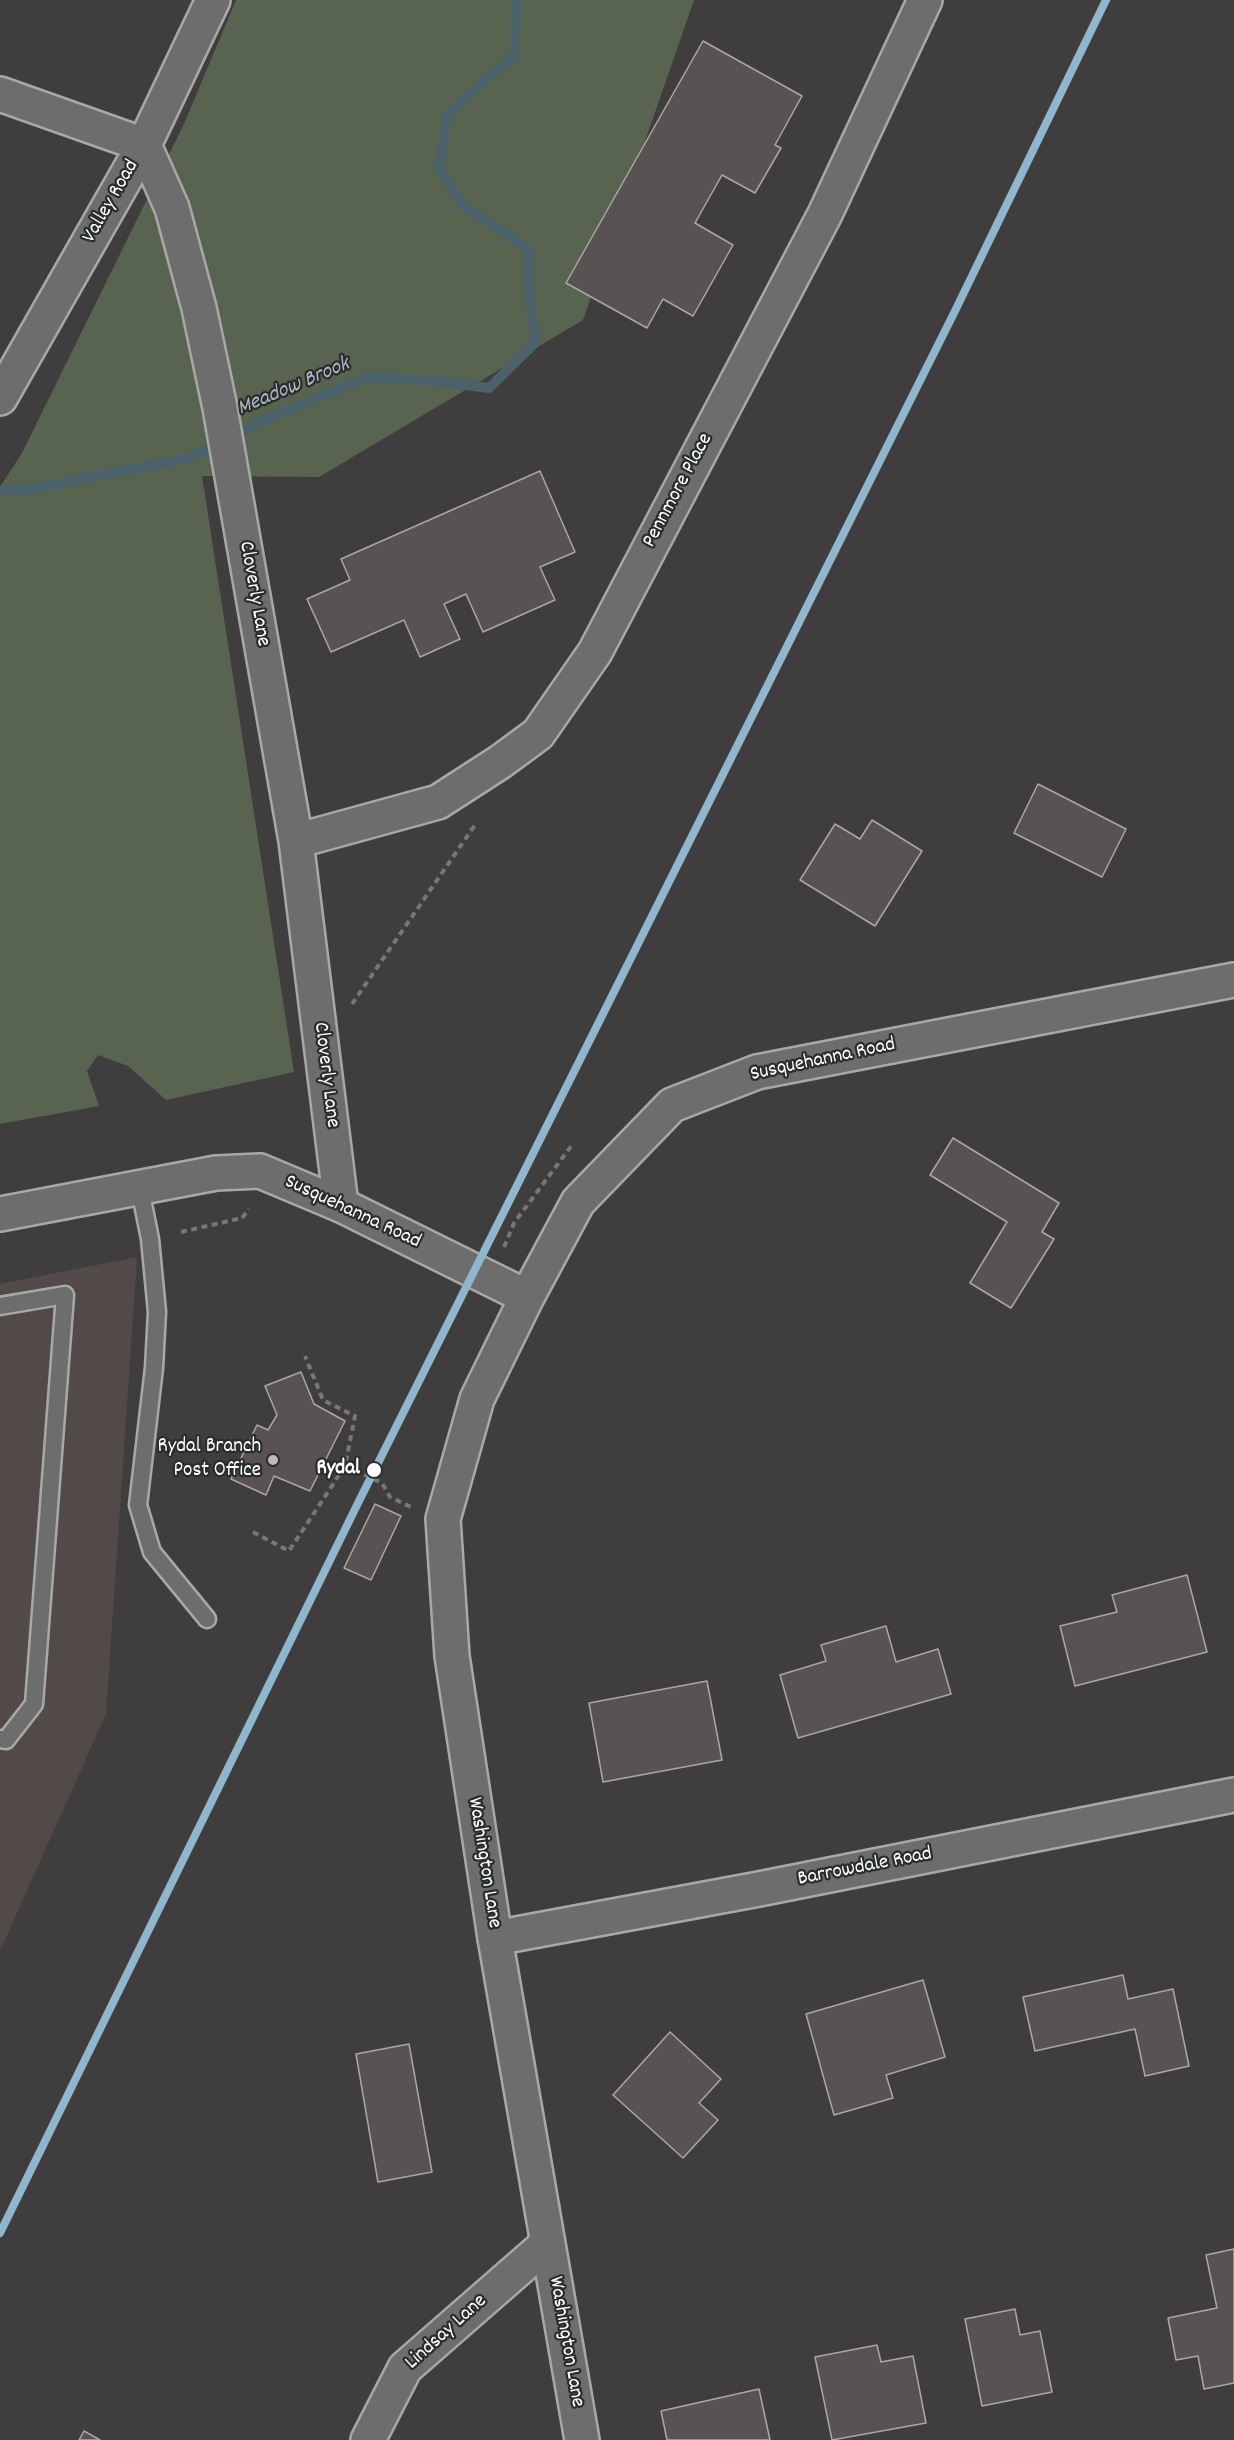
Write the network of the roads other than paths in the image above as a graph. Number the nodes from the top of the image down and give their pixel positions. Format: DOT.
graph roads {
  1 [pos="213,0"];
  2 [pos="925,0"];
  3 [pos="0,94"];
  4 [pos="144,145"];
  5 [pos="0,398"];
  6 [pos="296,841"];
  7 [pos="1234,980"];
  8 [pos="140,1189"];
  9 [pos="341,1205"];
  10 [pos="0,1214"];
  11 [pos="527,1297"];
  12 [pos="0,1306"];
  13 [pos="207,1619"];
  14 [pos="0,1739"];
  15 [pos="1234,1795"];
  16 [pos="495,1938"];
  17 [pos="547,2244"];
  18 [pos="368,2440"];
  19 [pos="582,2440"];
  1 -- 4 [label="street, Valley Road"];
  2 -- 6 [label="street, Pennmore Place"];
  3 -- 4 [label="street"];
  4 -- 5 [label="street, Valley Road"];
  4 -- 6 [label="street, Cloverly Lane"];
  6 -- 9 [label="street, Cloverly Lane"];
  7 -- 11 [label="street, Susquehanna Road"];
  8 -- 9 [label="street, Susquehanna Road"];
  8 -- 10 [label="street, Susquehanna Road"];
  8 -- 13 [label="lane"];
  9 -- 11 [label="street, Susquehanna Road"];
  11 -- 16 [label="street, Washington Lane"];
  12 -- 14 [label="lane"];
  15 -- 16 [label="street, Barrowdale Road"];
  16 -- 17 [label="street, Washington Lane"];
  17 -- 18 [label="street, Lindsay Lane"];
  17 -- 19 [label="street, Washington Lane"];
}
